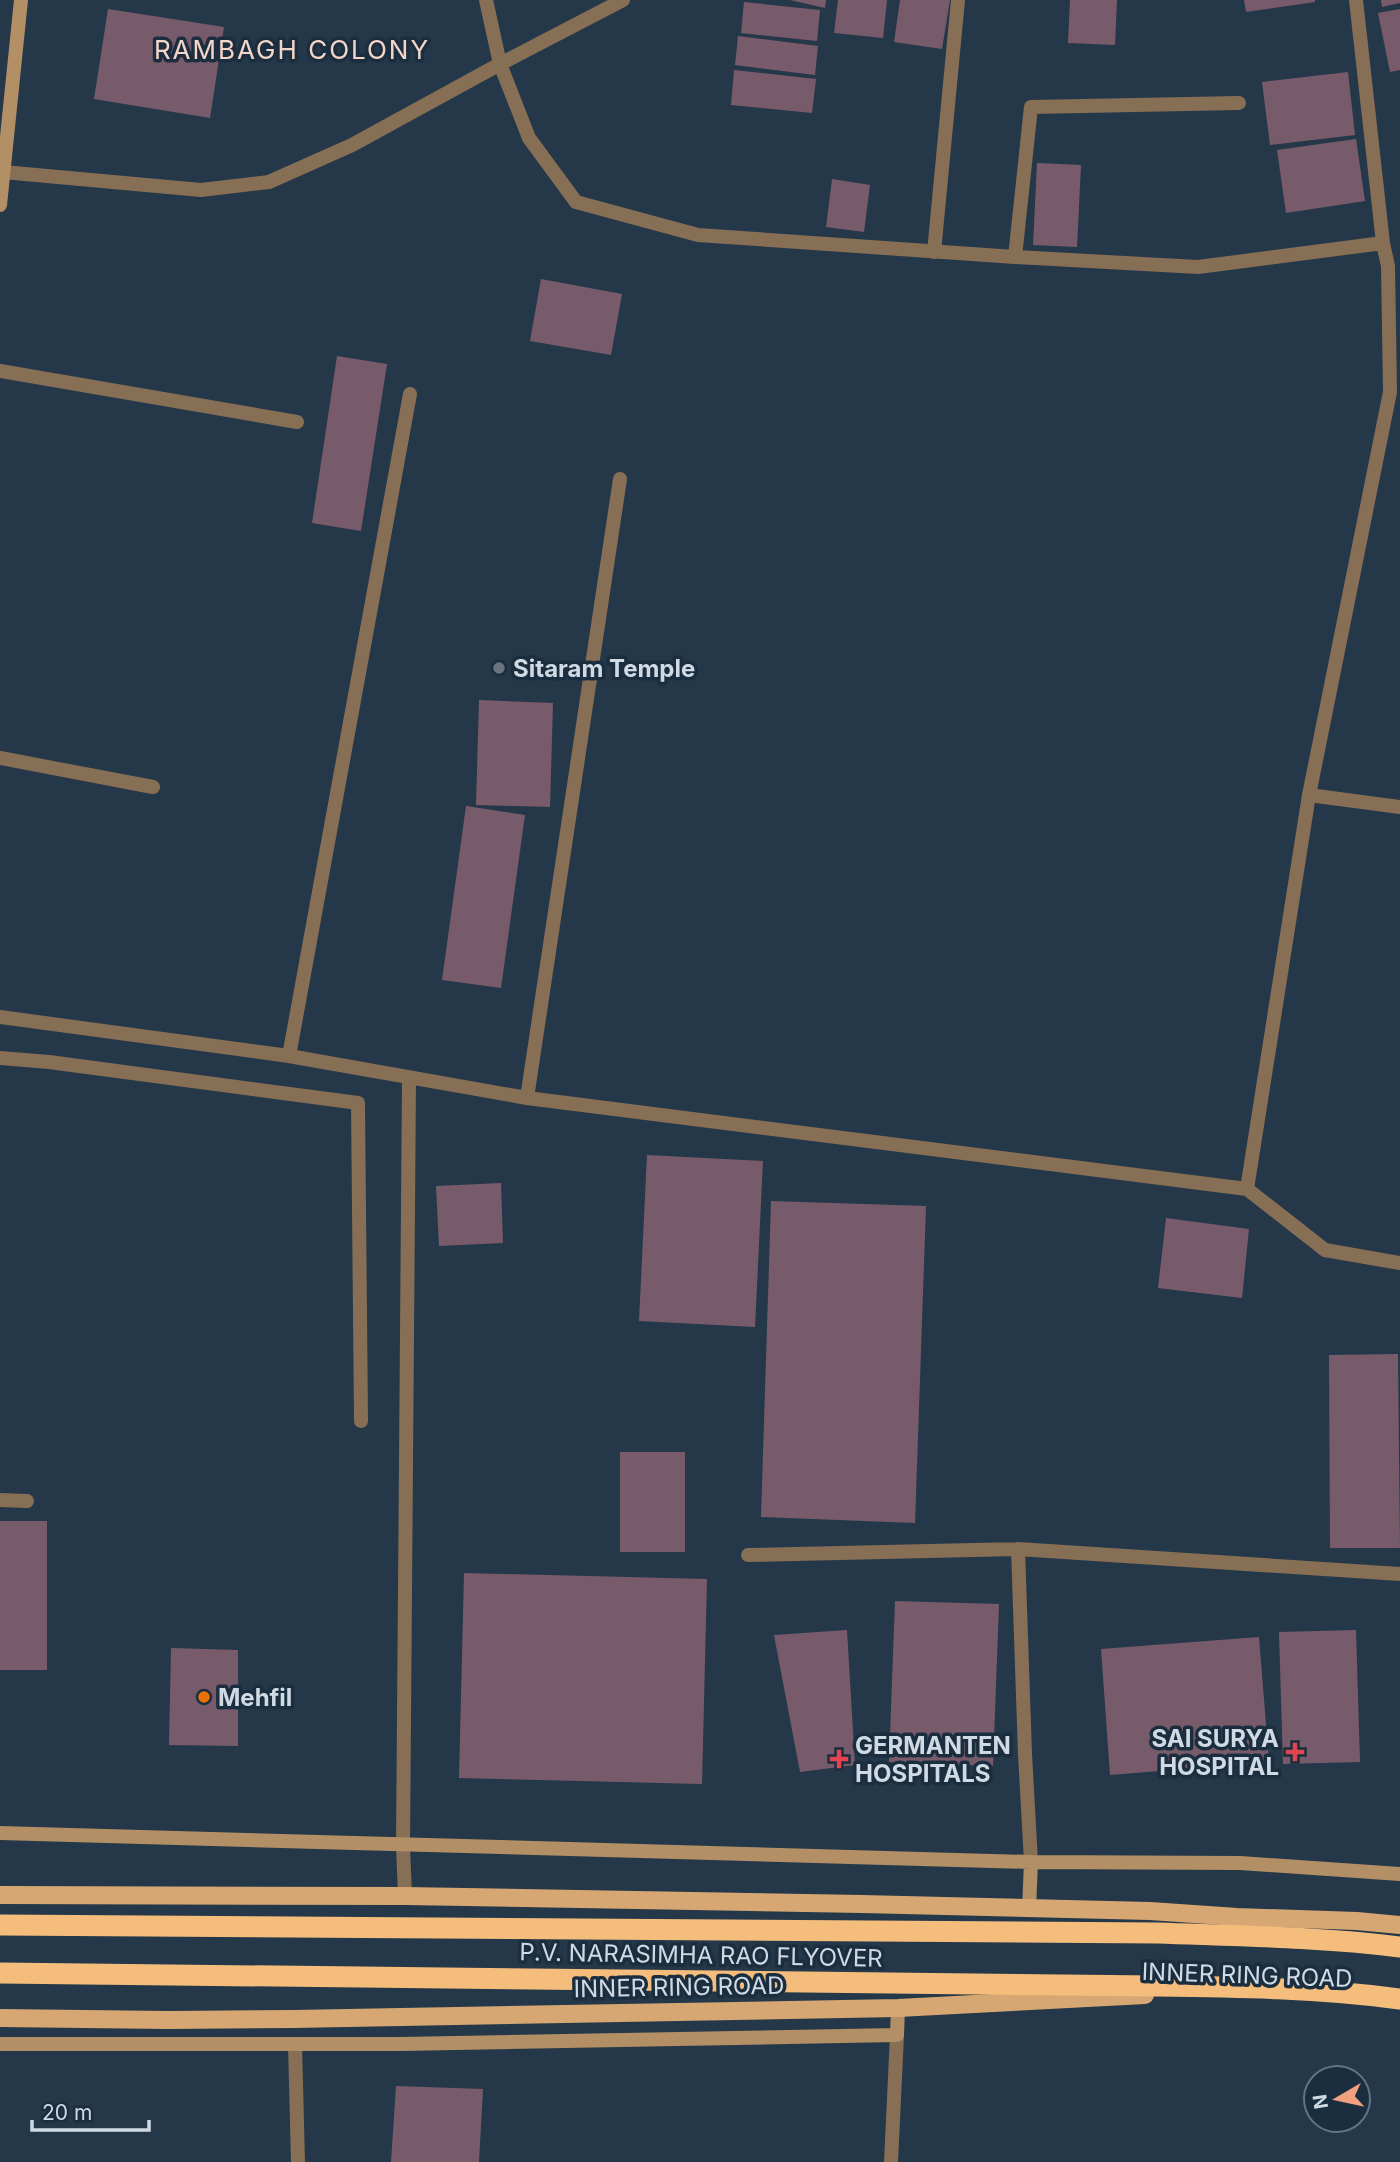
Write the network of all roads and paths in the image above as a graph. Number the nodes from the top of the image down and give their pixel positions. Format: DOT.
graph roads {
  1 [pos="22,0"];
  2 [pos="486,0"];
  3 [pos="623,0"];
  4 [pos="958,0"];
  5 [pos="1356,0"];
  6 [pos="499,64"];
  7 [pos="1239,103"];
  8 [pos="3,172"];
  9 [pos="0,205"];
  10 [pos="1383,243"];
  11 [pos="934,252"];
  12 [pos="1015,257"];
  13 [pos="0,371"];
  14 [pos="410,394"];
  15 [pos="1395,396"];
  16 [pos="297,422"];
  17 [pos="620,479"];
  18 [pos="0,758"];
  19 [pos="153,787"];
  20 [pos="1309,795"];
  21 [pos="1400,807"];
  22 [pos="0,1017"];
  23 [pos="289,1056"];
  24 [pos="0,1058"];
  25 [pos="410,1078"];
  26 [pos="527,1098"];
  27 [pos="1247,1189"];
  28 [pos="1400,1263"];
  29 [pos="361,1421"];
  30 [pos="0,1500"];
  31 [pos="27,1501"];
  32 [pos="1018,1549"];
  33 [pos="748,1555"];
  34 [pos="1400,1574"];
  35 [pos="0,1833"];
  36 [pos="403,1846"];
  37 [pos="1031,1862"];
  38 [pos="1400,1874"];
  39 [pos="0,1895"];
  40 [pos="405,1896"];
  41 [pos="1029,1909"];
  42 [pos="0,1925"];
  43 [pos="1400,1925"];
  44 [pos="1400,1947"];
  45 [pos="0,1973"];
  46 [pos="1400,1999"];
  47 [pos="898,2008"];
  48 [pos="1400,2009"];
  49 [pos="0,2018"];
  50 [pos="897,2035"];
  51 [pos="0,2044"];
  52 [pos="295,2044"];
  53 [pos="298,2162"];
  54 [pos="891,2162"];
  1 -- 8 [label="street"];
  2 -- 6 [label="street"];
  3 -- 6 [label="street"];
  4 -- 11 [label="street"];
  5 -- 10 [label="street"];
  6 -- 8 [label="street"];
  6 -- 11 [label="street"];
  7 -- 12 [label="street"];
  8 -- 9 [label="street"];
  10 -- 12 [label="street"];
  10 -- 15 [label="street"];
  11 -- 12 [label="street"];
  13 -- 16 [label="street"];
  14 -- 23 [label="street"];
  15 -- 20 [label="street"];
  17 -- 26 [label="street"];
  18 -- 19 [label="street"];
  20 -- 21 [label="street"];
  20 -- 27 [label="street"];
  22 -- 23 [label="street"];
  23 -- 25 [label="street"];
  24 -- 29 [label="street"];
  25 -- 26 [label="street"];
  25 -- 36 [label="street"];
  26 -- 27 [label="street"];
  27 -- 28 [label="street"];
  30 -- 31 [label="street"];
  32 -- 33 [label="street"];
  32 -- 34 [label="street"];
  32 -- 37 [label="street"];
  35 -- 36 [label="street"];
  36 -- 37 [label="street"];
  36 -- 40 [label="street"];
  37 -- 38 [label="street"];
  37 -- 41 [label="street"];
  39 -- 40 [label="main road"];
  40 -- 41 [label="main road"];
  41 -- 43 [label="main road"];
  42 -- 44 [label="highway, P.V. NARASIMHA RAO FLYOVER"];
  45 -- 46 [label="highway, P.V. NARASIMHA RAO FLYOVER"];
  47 -- 48 [label="main road, INNER RING ROAD"];
  47 -- 49 [label="main road, INNER RING ROAD"];
  47 -- 50 [label="street"];
  50 -- 52 [label="street"];
  50 -- 54 [label="street"];
  51 -- 52 [label="street"];
  52 -- 53 [label="street"];
}
